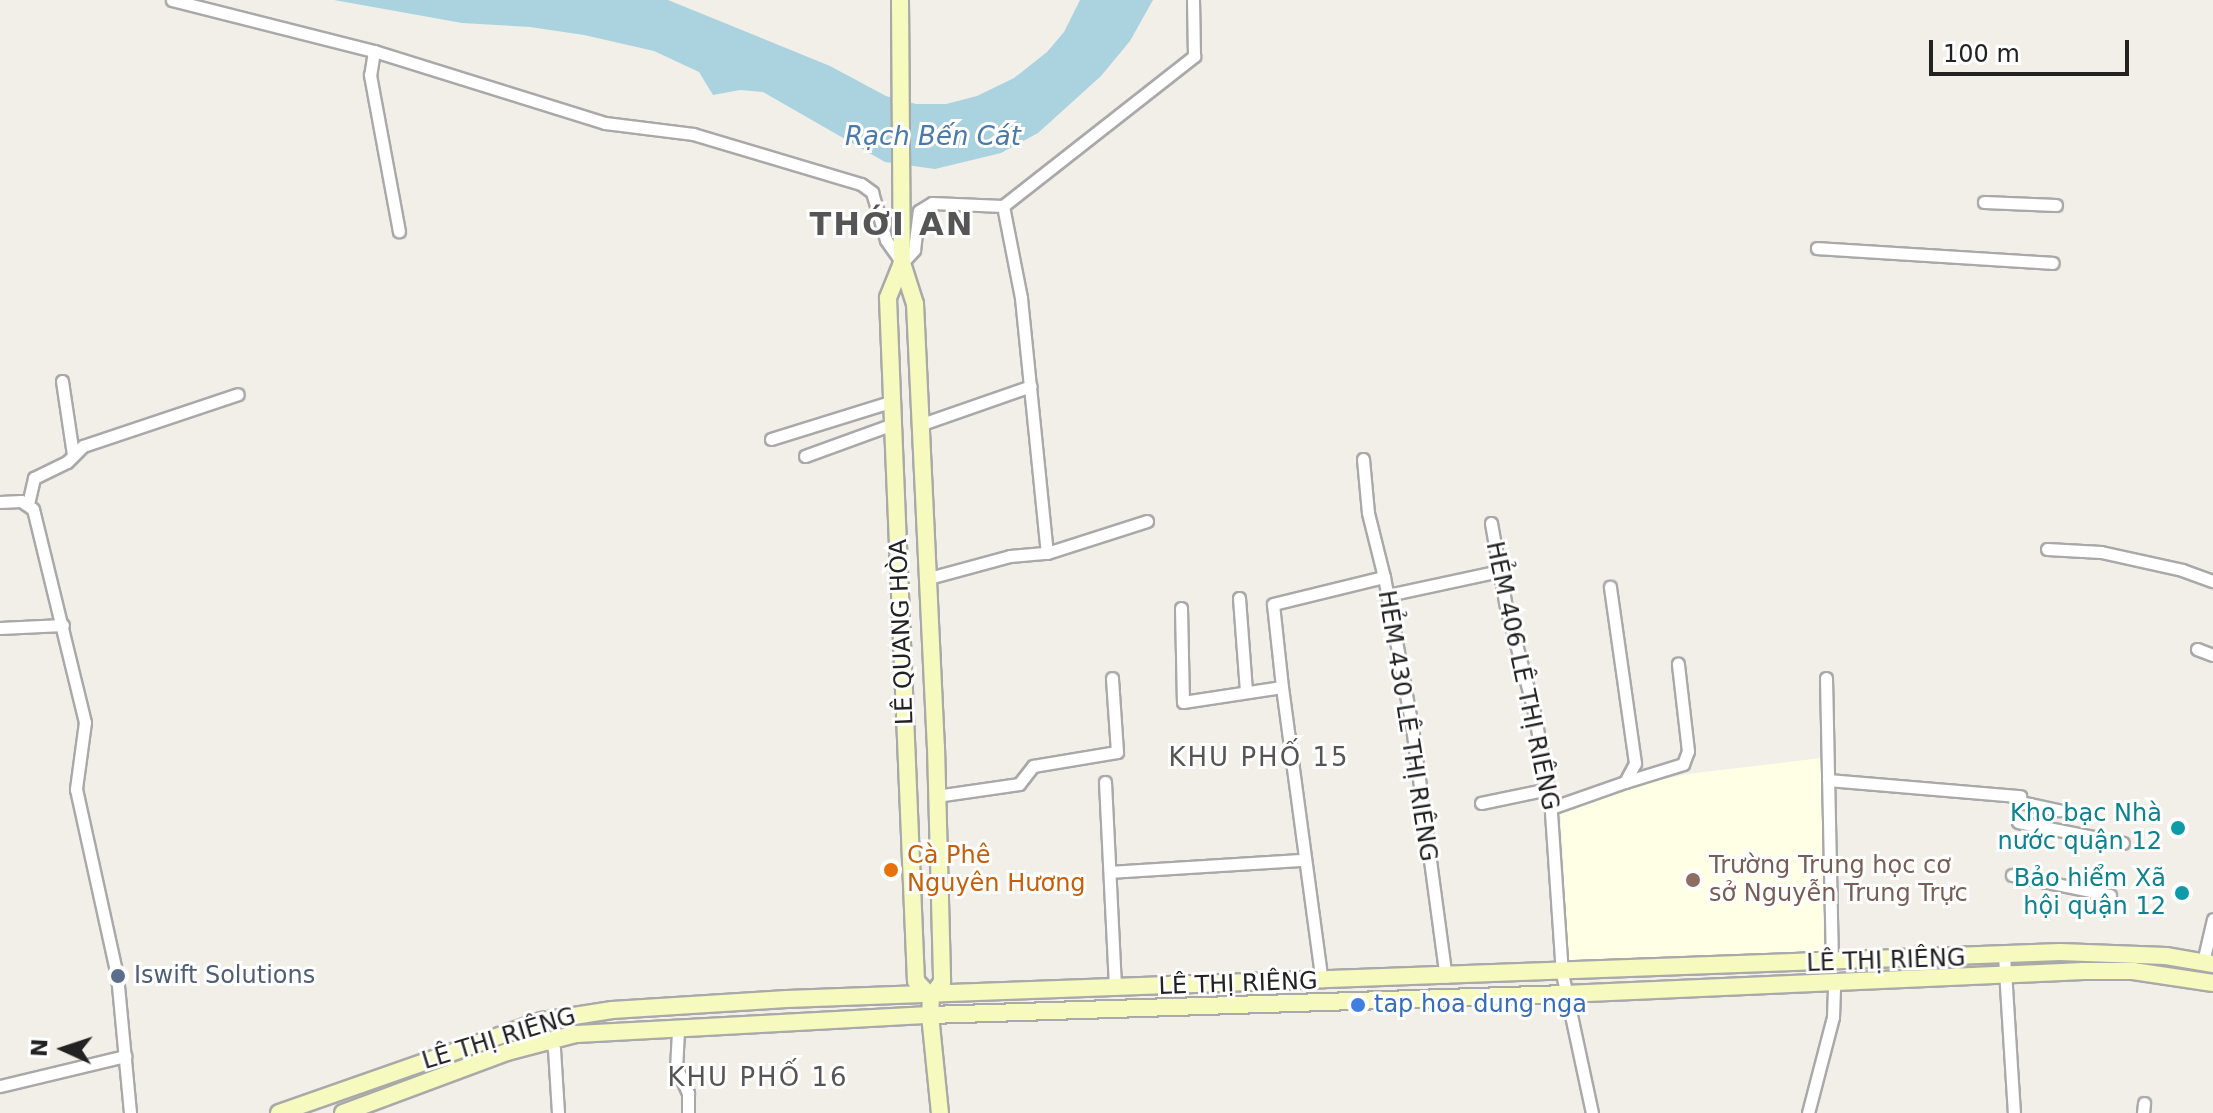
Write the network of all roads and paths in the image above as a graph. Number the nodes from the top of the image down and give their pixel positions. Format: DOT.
graph roads {
  1 [pos="172,0"];
  2 [pos="900,0"];
  3 [pos="1193,0"];
  4 [pos="374,51"];
  5 [pos="1984,202"];
  6 [pos="2056,205"];
  7 [pos="1003,206"];
  8 [pos="399,231"];
  9 [pos="1817,248"];
  10 [pos="902,263"];
  11 [pos="2053,263"];
  12 [pos="62,381"];
  13 [pos="1031,386"];
  14 [pos="238,394"];
  15 [pos="893,401"];
  16 [pos="893,424"];
  17 [pos="922,424"];
  18 [pos="771,439"];
  19 [pos="73,455"];
  20 [pos="805,456"];
  21 [pos="1363,459"];
  22 [pos="0,502"];
  23 [pos="28,504"];
  24 [pos="1147,521"];
  25 [pos="1491,523"];
  26 [pos="2047,549"];
  27 [pos="1047,553"];
  28 [pos="1500,571"];
  29 [pos="1384,577"];
  30 [pos="929,578"];
  31 [pos="2213,581"];
  32 [pos="1610,587"];
  33 [pos="1388,595"];
  34 [pos="1239,598"];
  35 [pos="1181,608"];
  36 [pos="63,625"];
  37 [pos="0,628"];
  38 [pos="2197,649"];
  39 [pos="2213,655"];
  40 [pos="1678,664"];
  41 [pos="1112,678"];
  42 [pos="1826,678"];
  43 [pos="1282,687"];
  44 [pos="1246,691"];
  45 [pos="1828,780"];
  46 [pos="1105,782"];
  47 [pos="1625,782"];
  48 [pos="1548,789"];
  49 [pos="936,796"];
  50 [pos="1481,803"];
  51 [pos="1551,808"];
  52 [pos="2059,810"];
  53 [pos="2018,822"];
  54 [pos="2123,843"];
  55 [pos="1303,860"];
  56 [pos="1110,872"];
  57 [pos="2012,875"];
  58 [pos="2110,895"];
  59 [pos="2213,919"];
  60 [pos="2004,955"];
  61 [pos="1832,963"];
  62 [pos="2208,963"];
  63 [pos="1562,973"];
  64 [pos="2006,974"];
  65 [pos="1446,977"];
  66 [pos="1322,981"];
  67 [pos="1834,983"];
  68 [pos="2213,983"];
  69 [pos="1115,989"];
  70 [pos="1565,994"];
  71 [pos="931,997"];
  72 [pos="930,1015"];
  73 [pos="678,1031"];
  74 [pos="549,1040"];
  75 [pos="125,1056"];
  76 [pos="0,1086"];
  77 [pos="360,1110"];
  78 [pos="130,1113"];
  79 [pos="279,1113"];
  80 [pos="343,1113"];
  81 [pos="558,1113"];
  82 [pos="688,1113"];
  83 [pos="940,1113"];
  84 [pos="1592,1113"];
  85 [pos="1808,1113"];
  86 [pos="2014,1113"];
  1 -- 4 [label="street"];
  2 -- 10 [label="street, LÊ QUANG HÒA"];
  3 -- 7 [label="street"];
  4 -- 8 [label="street"];
  4 -- 10 [label="street"];
  5 -- 6 [label="street"];
  7 -- 10 [label="street"];
  7 -- 13 [label="street"];
  9 -- 11 [label="street"];
  10 -- 15 [label="street, LÊ QUANG HÒA"];
  10 -- 17 [label="street, LÊ QUANG HÒA"];
  12 -- 19 [label="street"];
  13 -- 17 [label="street"];
  13 -- 27 [label="street"];
  14 -- 19 [label="street"];
  15 -- 16 [label="street, LÊ QUANG HÒA"];
  15 -- 18 [label="street"];
  16 -- 20 [label="street"];
  16 -- 71 [label="street, LÊ QUANG HÒA"];
  17 -- 30 [label="street, LÊ QUANG HÒA"];
  19 -- 23 [label="street"];
  21 -- 29 [label="street"];
  22 -- 23 [label="street"];
  23 -- 36 [label="street"];
  24 -- 27 [label="street"];
  25 -- 28 [label="street, HẺM 406 LÊ THỊ RIÊNG"];
  26 -- 31 [label="street"];
  27 -- 30 [label="street"];
  28 -- 33 [label="street"];
  28 -- 48 [label="street, HẺM 406 LÊ THỊ RIÊNG"];
  29 -- 33 [label="street, HẺM 430 LÊ THỊ RIÊNG"];
  29 -- 43 [label="street, HẺM 430 LÊ THỊ RIÊNG"];
  30 -- 49 [label="street, LÊ QUANG HÒA"];
  32 -- 47 [label="street"];
  33 -- 65 [label="street, HẺM 430 LÊ THỊ RIÊNG"];
  34 -- 44 [label="street"];
  35 -- 44 [label="street"];
  36 -- 37 [label="street"];
  36 -- 75 [label="street"];
  38 -- 39 [label="street"];
  40 -- 47 [label="street"];
  41 -- 49 [label="street"];
  42 -- 45 [label="street"];
  43 -- 44 [label="street"];
  43 -- 55 [label="street"];
  45 -- 52 [label="street"];
  45 -- 61 [label="street"];
  46 -- 56 [label="street"];
  47 -- 51 [label="street"];
  48 -- 50 [label="street"];
  48 -- 51 [label="street, HẺM 406 LÊ THỊ RIÊNG"];
  49 -- 71 [label="street, LÊ QUANG HÒA"];
  51 -- 63 [label="street, HẺM 406 LÊ THỊ RIÊNG"];
  53 -- 54 [label="street"];
  55 -- 56 [label="street"];
  55 -- 66 [label="street"];
  56 -- 69 [label="street"];
  57 -- 58 [label="street"];
  59 -- 62 [label="street"];
  60 -- 61 [label="street, LÊ THỊ RIÊNG"];
  60 -- 62 [label="street, LÊ THỊ RIÊNG"];
  60 -- 64 [label="street"];
  61 -- 63 [label="street, LÊ THỊ RIÊNG"];
  63 -- 65 [label="street, LÊ THỊ RIÊNG"];
  63 -- 70 [label="street, HẺM 406 LÊ THỊ RIÊNG"];
  64 -- 67 [label="street, LÊ THỊ RIÊNG"];
  64 -- 68 [label="street, LÊ THỊ RIÊNG"];
  64 -- 86 [label="street"];
  65 -- 66 [label="street, LÊ THỊ RIÊNG"];
  66 -- 69 [label="street, LÊ THỊ RIÊNG"];
  67 -- 70 [label="street, LÊ THỊ RIÊNG"];
  67 -- 85 [label="street"];
  69 -- 71 [label="street, LÊ THỊ RIÊNG"];
  70 -- 72 [label="street, LÊ THỊ RIÊNG"];
  70 -- 84 [label="street, HẺM 406 LÊ THỊ RIÊNG"];
  71 -- 72 [label="street, LÊ QUANG HÒA"];
  71 -- 79 [label="street, LÊ THỊ RIÊNG"];
  72 -- 73 [label="street, LÊ THỊ RIÊNG"];
  72 -- 83 [label="street, LÊ QUANG HÒA"];
  73 -- 74 [label="street, LÊ THỊ RIÊNG"];
  73 -- 82 [label="street"];
  74 -- 77 [label="street, LÊ THỊ RIÊNG"];
  74 -- 81 [label="street"];
  75 -- 76 [label="street"];
  75 -- 78 [label="street"];
  77 -- 80 [label="street, LÊ THỊ RIÊNG"];
}
